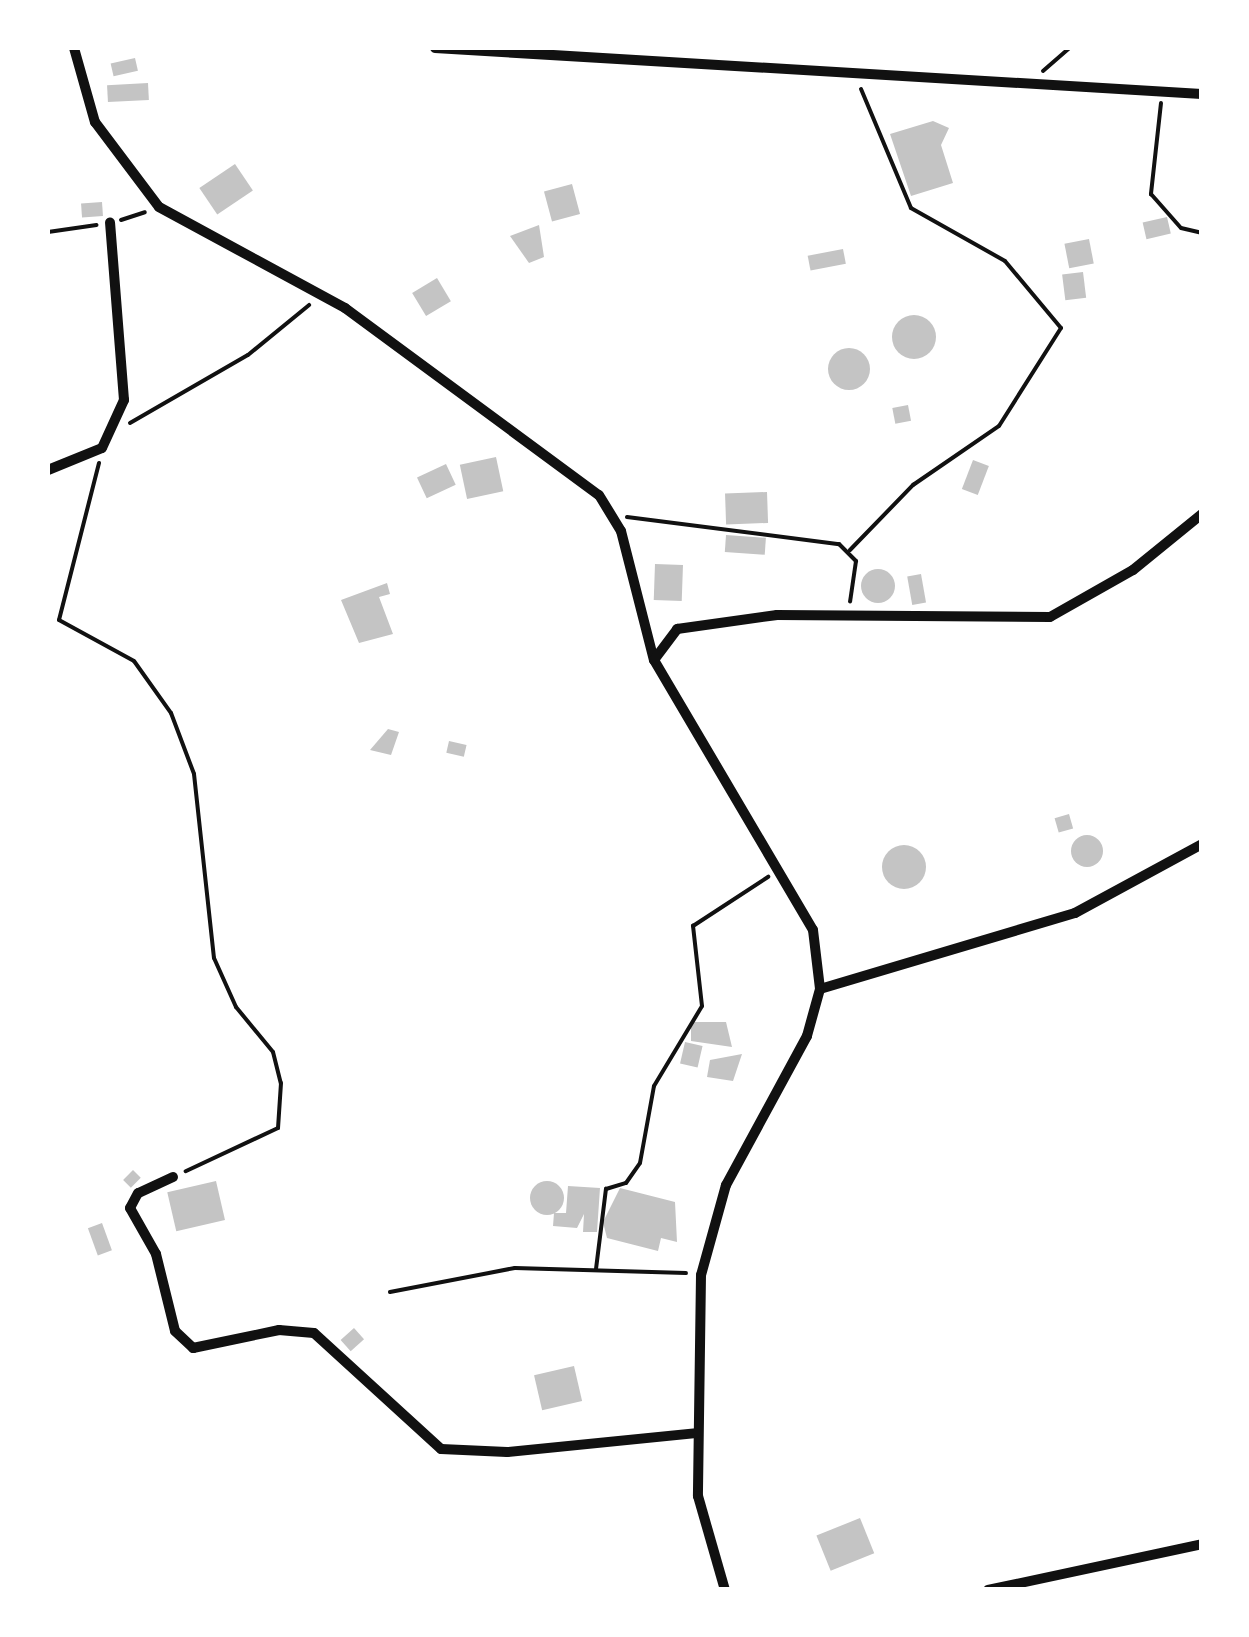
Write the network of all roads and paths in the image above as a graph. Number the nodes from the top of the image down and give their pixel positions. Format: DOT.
graph roads {
  1 [pos="74,48"];
  2 [pos="436,48"];
  3 [pos="1069,48"];
  4 [pos="862,68"];
  5 [pos="1030,82"];
  6 [pos="1160,92"];
  7 [pos="1202,94"];
  8 [pos="110,223"];
  9 [pos="1202,232"];
  10 [pos="320,296"];
  11 [pos="115,430"];
  12 [pos="102,448"];
  13 [pos="48,470"];
  14 [pos="613,512"];
  15 [pos="1202,514"];
  16 [pos="850,550"];
  17 [pos="848,612"];
  18 [pos="654,660"];
  19 [pos="1202,844"];
  20 [pos="777,871"];
  21 [pos="820,989"];
  22 [pos="173,1177"];
  23 [pos="596,1269"];
  24 [pos="701,1275"];
  25 [pos="390,1292"];
  26 [pos="696,1433"];
  27 [pos="1202,1544"];
  28 [pos="725,1590"];
  29 [pos="988,1590"];
  1 -- 10 [label="street"];
  2 -- 4 [label="street"];
  3 -- 5 [label="path"];
  4 -- 5 [label="street"];
  4 -- 16 [label="path"];
  5 -- 6 [label="street"];
  6 -- 7 [label="street"];
  6 -- 9 [label="path"];
  8 -- 11 [label="street"];
  10 -- 11 [label="path"];
  10 -- 14 [label="street"];
  11 -- 12 [label="street"];
  12 -- 13 [label="street"];
  12 -- 22 [label="path"];
  14 -- 16 [label="path"];
  14 -- 18 [label="street"];
  15 -- 17 [label="street"];
  16 -- 17 [label="path"];
  17 -- 18 [label="street"];
  18 -- 20 [label="street"];
  19 -- 21 [label="street"];
  20 -- 21 [label="street"];
  20 -- 23 [label="path"];
  21 -- 24 [label="street"];
  22 -- 26 [label="street"];
  23 -- 24 [label="path"];
  23 -- 25 [label="path"];
  24 -- 26 [label="street"];
  26 -- 28 [label="street"];
  27 -- 29 [label="street"];
}
